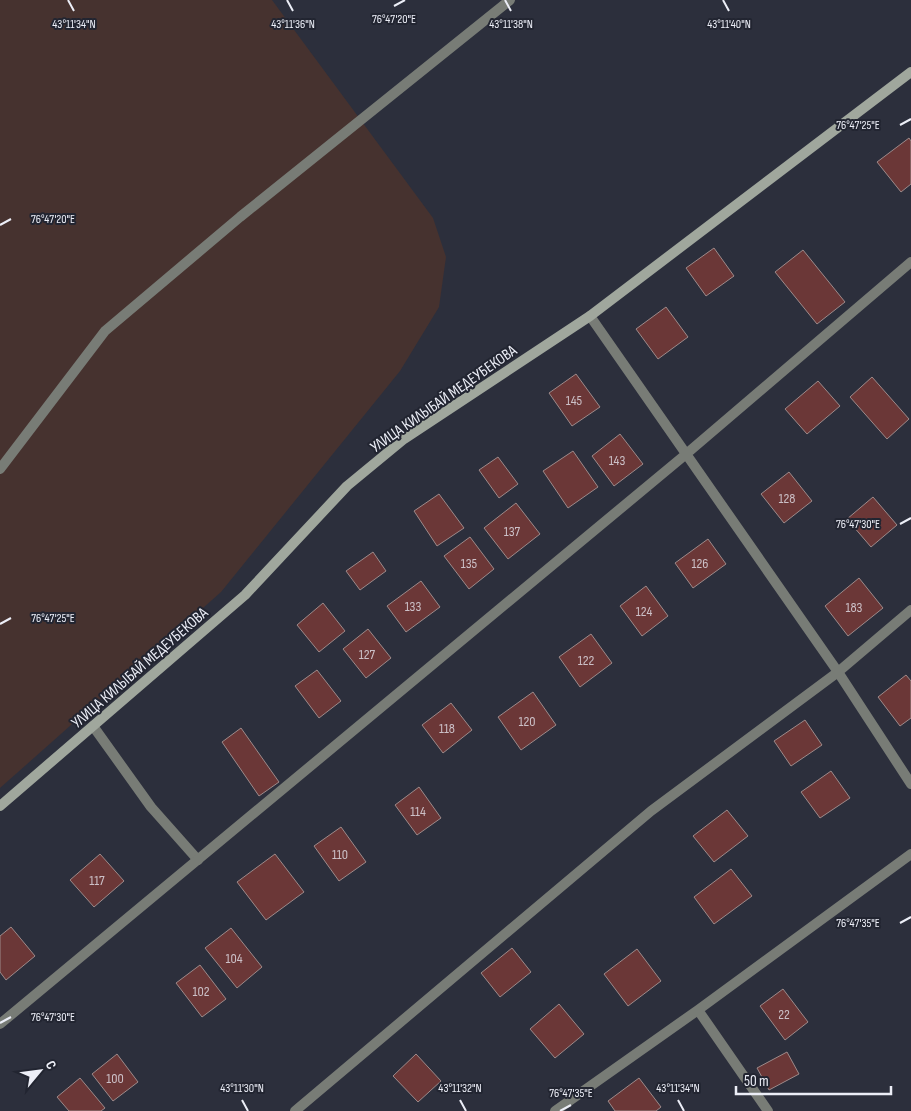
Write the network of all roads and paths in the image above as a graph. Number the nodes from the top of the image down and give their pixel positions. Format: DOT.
graph roads {
  1 [pos="510,0"];
  2 [pos="911,72"];
  3 [pos="911,262"];
  4 [pos="590,316"];
  5 [pos="686,455"];
  6 [pos="0,469"];
  7 [pos="911,610"];
  8 [pos="838,672"];
  9 [pos="93,726"];
  10 [pos="911,784"];
  11 [pos="0,806"];
  12 [pos="911,854"];
  13 [pos="198,860"];
  14 [pos="698,1010"];
  15 [pos="0,1024"];
  16 [pos="295,1111"];
  17 [pos="555,1111"];
  18 [pos="768,1111"];
  1 -- 6 [label="street"];
  2 -- 4 [label="main road, УЛИЦА КИЛЫБАЙ МЕДЕУБЕКОВА"];
  3 -- 5 [label="street"];
  4 -- 5 [label="street"];
  4 -- 9 [label="main road, УЛИЦА КИЛЫБАЙ МЕДЕУБЕКОВА"];
  5 -- 8 [label="street"];
  5 -- 13 [label="street"];
  7 -- 8 [label="street"];
  8 -- 10 [label="street"];
  8 -- 16 [label="street"];
  9 -- 11 [label="main road, УЛИЦА КИЛЫБАЙ МЕДЕУБЕКОВА"];
  9 -- 13 [label="street"];
  12 -- 14 [label="street"];
  13 -- 15 [label="street"];
  14 -- 17 [label="street"];
  14 -- 18 [label="street"];
}
